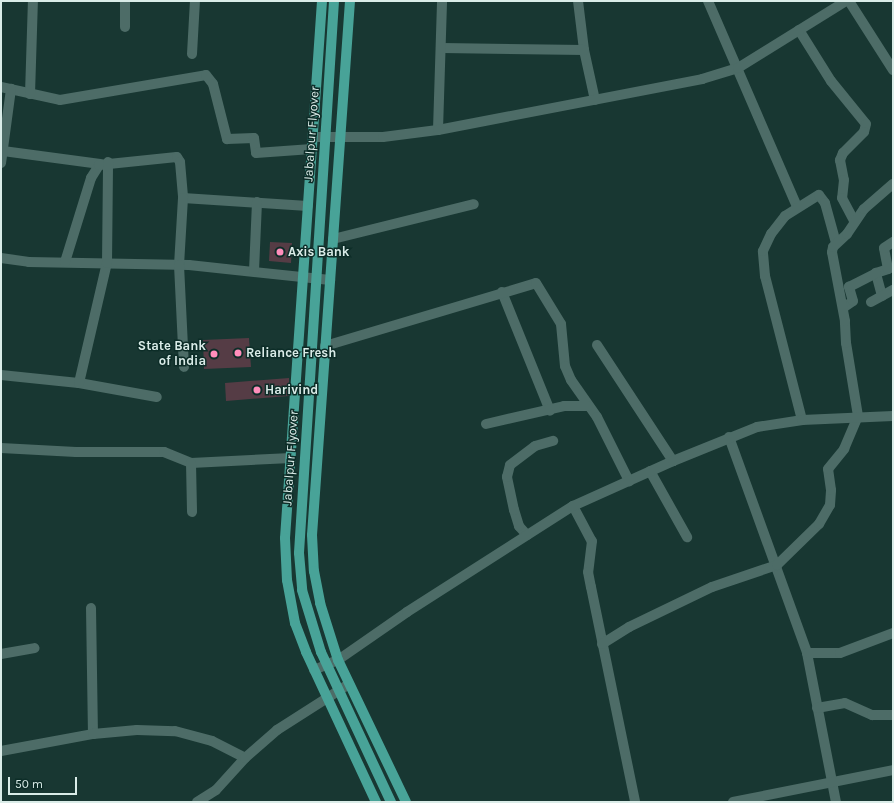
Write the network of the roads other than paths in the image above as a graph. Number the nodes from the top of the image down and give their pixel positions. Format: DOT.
graph roads {
  1 [pos="33,1"];
  2 [pos="125,1"];
  3 [pos="195,1"];
  4 [pos="322,1"];
  5 [pos="334,1"];
  6 [pos="350,1"];
  7 [pos="442,1"];
  8 [pos="578,1"];
  9 [pos="708,1"];
  10 [pos="848,1"];
  11 [pos="125,27"];
  12 [pos="799,30"];
  13 [pos="442,48"];
  14 [pos="584,50"];
  15 [pos="192,54"];
  16 [pos="738,68"];
  17 [pos="893,70"];
  18 [pos="1,87"];
  19 [pos="11,90"];
  20 [pos="30,94"];
  21 [pos="595,100"];
  22 [pos="438,130"];
  23 [pos="313,137"];
  24 [pos="338,137"];
  25 [pos="312,149"];
  26 [pos="3,151"];
  27 [pos="1,163"];
  28 [pos="104,163"];
  29 [pos="893,184"];
  30 [pos="183,198"];
  31 [pos="258,202"];
  32 [pos="474,204"];
  33 [pos="308,206"];
  34 [pos="797,207"];
  35 [pos="855,222"];
  36 [pos="333,239"];
  37 [pos="893,242"];
  38 [pos="836,243"];
  39 [pos="1,258"];
  40 [pos="65,262"];
  41 [pos="107,263"];
  42 [pos="179,265"];
  43 [pos="254,271"];
  44 [pos="876,273"];
  45 [pos="303,276"];
  46 [pos="330,280"];
  47 [pos="893,290"];
  48 [pos="502,292"];
  49 [pos="882,296"];
  50 [pos="871,302"];
  51 [pos="843,308"];
  52 [pos="597,345"];
  53 [pos="326,346"];
  54 [pos="184,367"];
  55 [pos="1,375"];
  56 [pos="79,383"];
  57 [pos="157,397"];
  58 [pos="588,406"];
  59 [pos="550,410"];
  60 [pos="858,416"];
  61 [pos="893,416"];
  62 [pos="802,420"];
  63 [pos="486,424"];
  64 [pos="729,437"];
  65 [pos="553,441"];
  66 [pos="1,448"];
  67 [pos="291,458"];
  68 [pos="673,461"];
  69 [pos="191,463"];
  70 [pos="650,471"];
  71 [pos="629,481"];
  72 [pos="573,506"];
  73 [pos="192,512"];
  74 [pos="527,535"];
  75 [pos="687,537"];
  76 [pos="777,565"];
  77 [pos="90,608"];
  78 [pos="893,633"];
  79 [pos="602,644"];
  80 [pos="34,648"];
  81 [pos="807,653"];
  82 [pos="1,654"];
  83 [pos="338,660"];
  84 [pos="314,670"];
  85 [pos="349,684"];
  86 [pos="327,696"];
  87 [pos="818,708"];
  88 [pos="893,715"];
  89 [pos="93,734"];
  90 [pos="1,751"];
  91 [pos="245,758"];
  92 [pos="893,770"];
  93 [pos="832,782"];
  94 [pos="197,802"];
  95 [pos="376,802"];
  96 [pos="391,802"];
  97 [pos="406,802"];
  98 [pos="636,802"];
  99 [pos="733,802"];
  100 [pos="836,802"];
  1 -- 20 [label="street"];
  2 -- 11 [label="street"];
  3 -- 15 [label="street"];
  4 -- 23 [label="main road"];
  5 -- 96 [label="main road, Jabalpur Flyover"];
  6 -- 24 [label="main road"];
  7 -- 13 [label="street"];
  8 -- 14 [label="street"];
  9 -- 16 [label="street"];
  10 -- 12 [label="street"];
  10 -- 17 [label="street"];
  12 -- 16 [label="street"];
  12 -- 35 [label="street"];
  13 -- 14 [label="street"];
  13 -- 22 [label="street"];
  14 -- 21 [label="street"];
  16 -- 21 [label="street"];
  16 -- 34 [label="street"];
  18 -- 19 [label="street"];
  19 -- 20 [label="street"];
  19 -- 26 [label="street"];
  20 -- 25 [label="street"];
  21 -- 22 [label="street"];
  22 -- 24 [label="street"];
  23 -- 24 [label="street"];
  23 -- 25 [label="main road"];
  24 -- 36 [label="main road"];
  25 -- 33 [label="main road"];
  26 -- 27 [label="street"];
  26 -- 28 [label="street"];
  28 -- 30 [label="street"];
  28 -- 40 [label="street"];
  28 -- 41 [label="street"];
  29 -- 35 [label="street"];
  30 -- 31 [label="street"];
  30 -- 42 [label="street"];
  31 -- 33 [label="street"];
  31 -- 43 [label="street"];
  32 -- 36 [label="street"];
  33 -- 45 [label="main road"];
  34 -- 38 [label="street"];
  34 -- 62 [label="street"];
  35 -- 38 [label="street"];
  36 -- 46 [label="main road"];
  37 -- 44 [label="street"];
  38 -- 51 [label="street"];
  39 -- 40 [label="street"];
  40 -- 41 [label="street"];
  41 -- 42 [label="street"];
  41 -- 56 [label="street"];
  42 -- 43 [label="street"];
  42 -- 54 [label="street"];
  43 -- 45 [label="street"];
  44 -- 49 [label="street"];
  44 -- 51 [label="street"];
  45 -- 46 [label="street"];
  45 -- 67 [label="main road"];
  46 -- 53 [label="main road"];
  47 -- 49 [label="street"];
  48 -- 53 [label="street"];
  48 -- 58 [label="street"];
  48 -- 59 [label="street"];
  49 -- 50 [label="street"];
  51 -- 60 [label="street"];
  52 -- 68 [label="street"];
  53 -- 83 [label="main road"];
  55 -- 56 [label="street"];
  56 -- 57 [label="street"];
  58 -- 59 [label="street"];
  58 -- 71 [label="street"];
  59 -- 63 [label="street"];
  60 -- 61 [label="street"];
  60 -- 62 [label="street"];
  60 -- 76 [label="street"];
  62 -- 64 [label="street"];
  64 -- 68 [label="street"];
  64 -- 76 [label="street"];
  65 -- 74 [label="street"];
  66 -- 69 [label="street"];
  67 -- 69 [label="street"];
  67 -- 84 [label="main road"];
  68 -- 70 [label="street"];
  69 -- 73 [label="street"];
  70 -- 71 [label="street"];
  70 -- 75 [label="street"];
  71 -- 72 [label="street"];
  72 -- 74 [label="street"];
  72 -- 79 [label="street"];
  74 -- 83 [label="street"];
  76 -- 79 [label="street"];
  76 -- 81 [label="street"];
  77 -- 89 [label="street"];
  78 -- 81 [label="street"];
  79 -- 98 [label="street"];
  80 -- 82 [label="street"];
  81 -- 87 [label="street"];
  83 -- 84 [label="street"];
  83 -- 85 [label="main road"];
  84 -- 86 [label="main road"];
  85 -- 86 [label="street"];
  85 -- 97 [label="main road"];
  86 -- 91 [label="street"];
  86 -- 95 [label="main road"];
  87 -- 88 [label="street"];
  87 -- 93 [label="street"];
  89 -- 90 [label="street"];
  89 -- 91 [label="street"];
  91 -- 94 [label="street"];
  92 -- 93 [label="street"];
  93 -- 99 [label="street"];
  93 -- 100 [label="street"];
}
